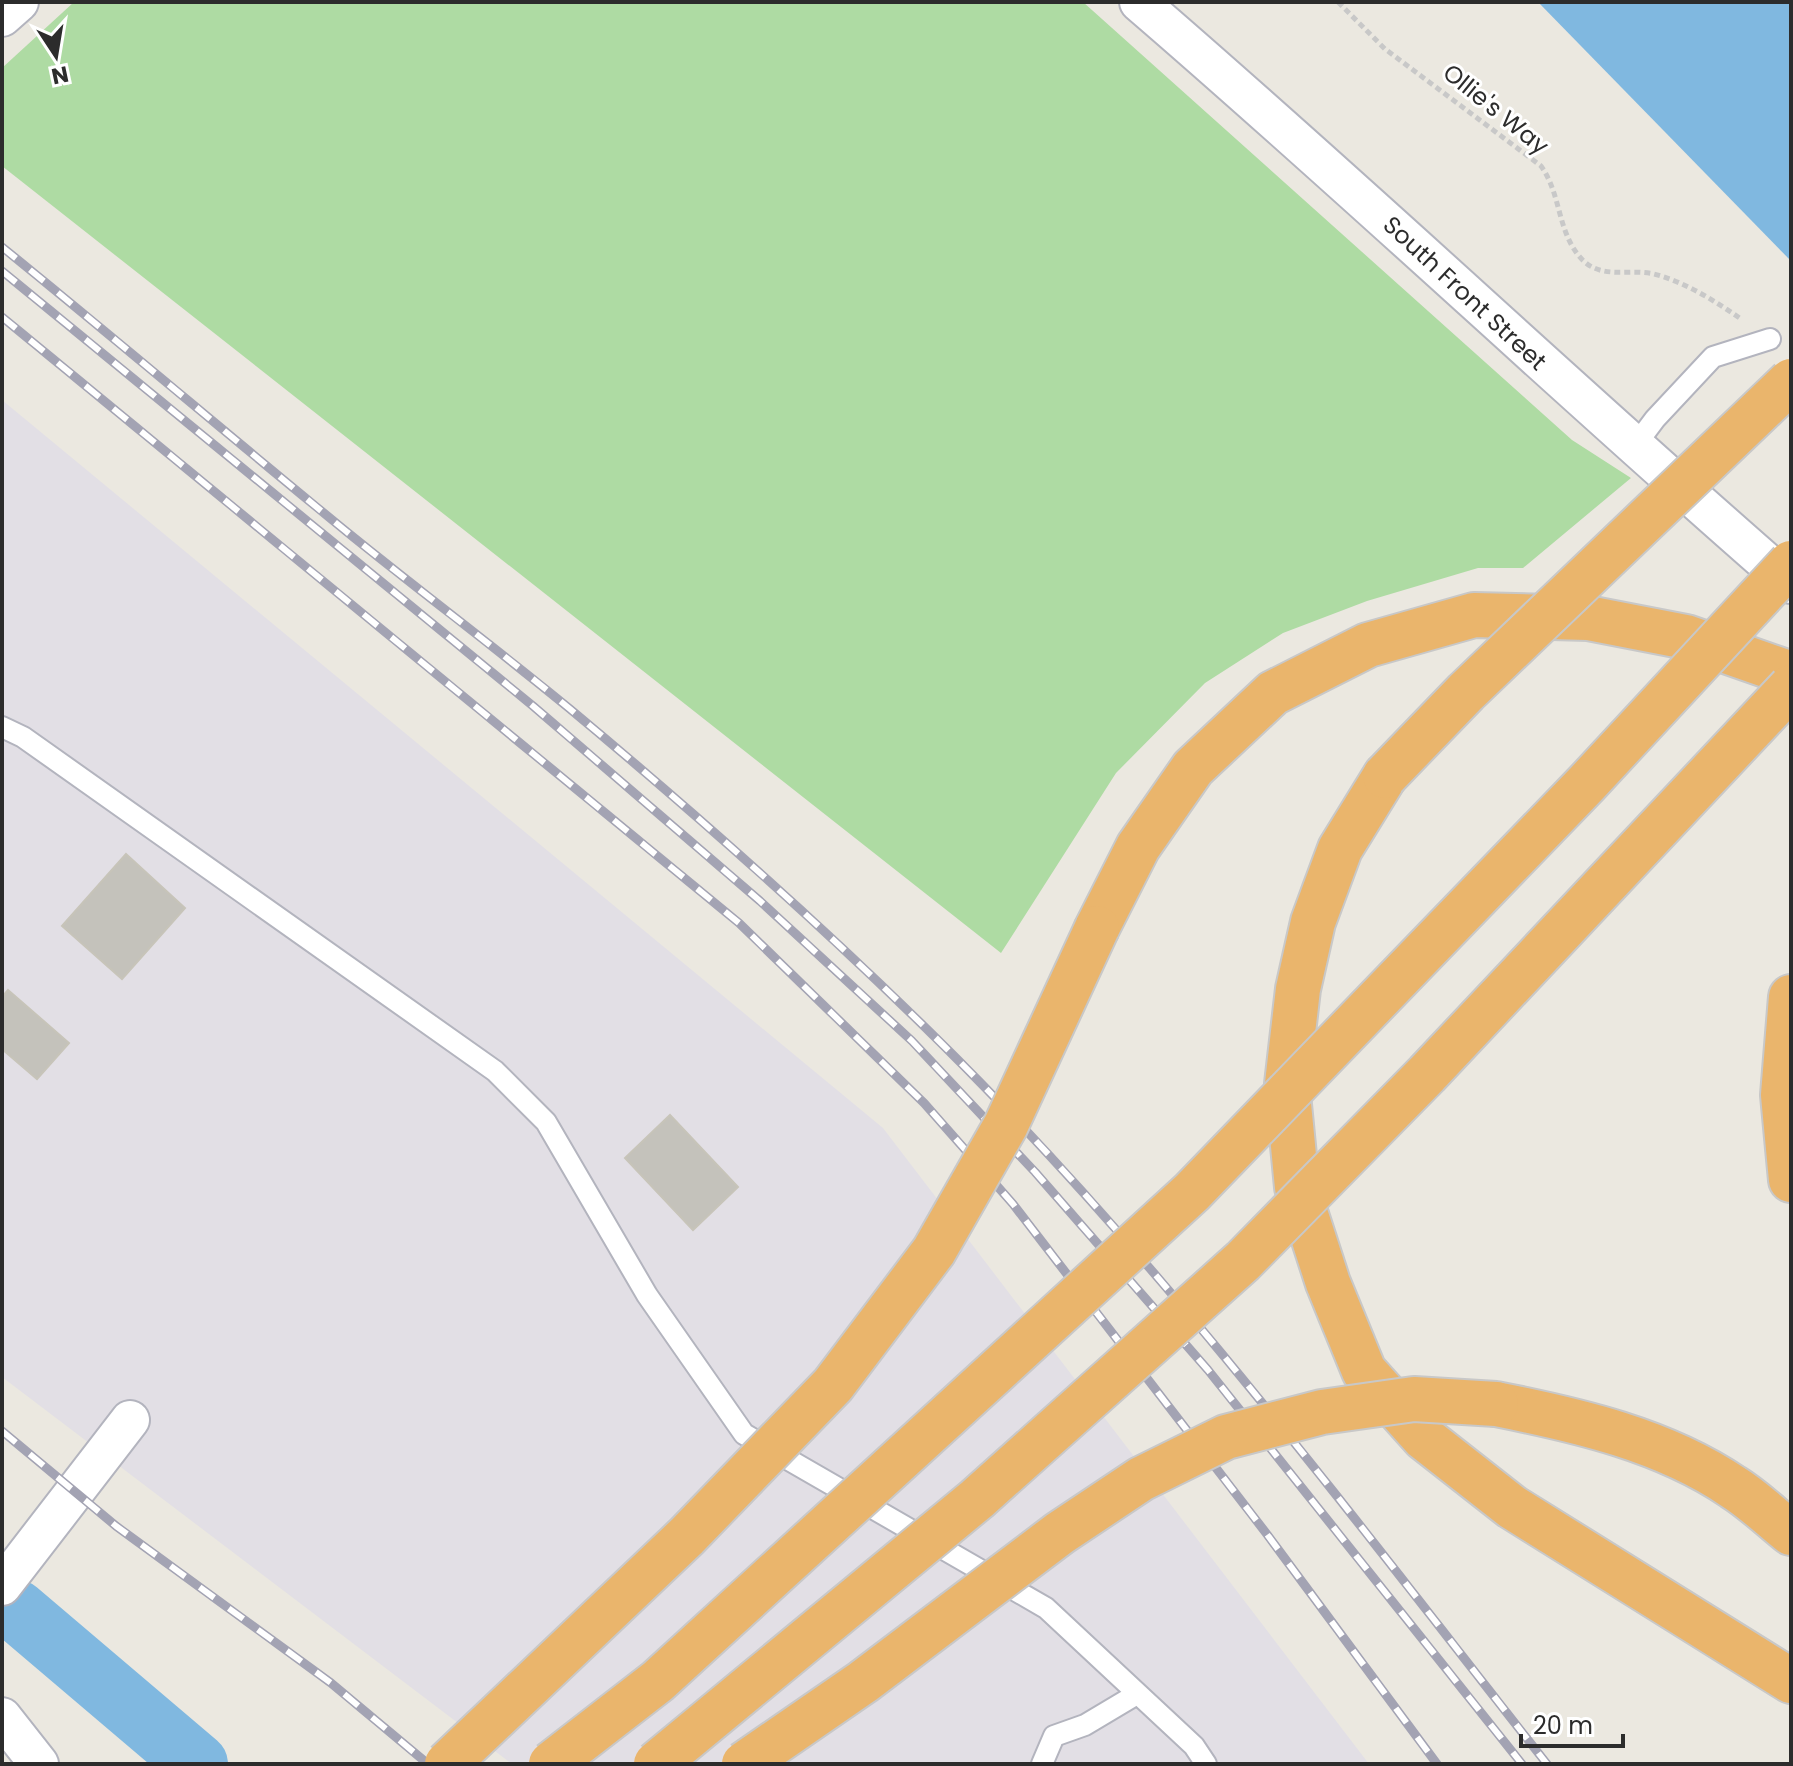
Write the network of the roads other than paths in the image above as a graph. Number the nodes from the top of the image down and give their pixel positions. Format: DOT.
graph roads {
  1 [pos="19,2"];
  2 [pos="1139,2"];
  3 [pos="2,17"];
  4 [pos="1770,339"];
  5 [pos="1791,381"];
  6 [pos="1634,447"];
  7 [pos="1791,563"];
  8 [pos="1791,584"];
  9 [pos="1791,679"];
  10 [pos="1791,687"];
  11 [pos="2,727"];
  12 [pos="1791,997"];
  13 [pos="1791,1180"];
  14 [pos="130,1420"];
  15 [pos="1791,1533"];
  16 [pos="2,1586"];
  17 [pos="1791,1681"];
  18 [pos="1137,1694"];
  19 [pos="2,1717"];
  20 [pos="39,1764"];
  21 [pos="447,1764"];
  22 [pos="551,1764"];
  23 [pos="656,1764"];
  24 [pos="744,1764"];
  25 [pos="1042,1764"];
  26 [pos="1206,1764"];
  1 -- 3 [label="street"];
  2 -- 6 [label="street, South Front Street"];
  4 -- 6 [label="lane"];
  5 -- 17 [label="highway, bridge"];
  6 -- 8 [label="street, South Front Street"];
  7 -- 22 [label="highway, bridge"];
  9 -- 21 [label="highway, bridge"];
  10 -- 23 [label="highway, bridge"];
  11 -- 18 [label="lane"];
  12 -- 13 [label="highway"];
  14 -- 16 [label="street"];
  15 -- 24 [label="highway, bridge"];
  18 -- 25 [label="lane"];
  18 -- 26 [label="lane"];
  19 -- 20 [label="street"];
}
